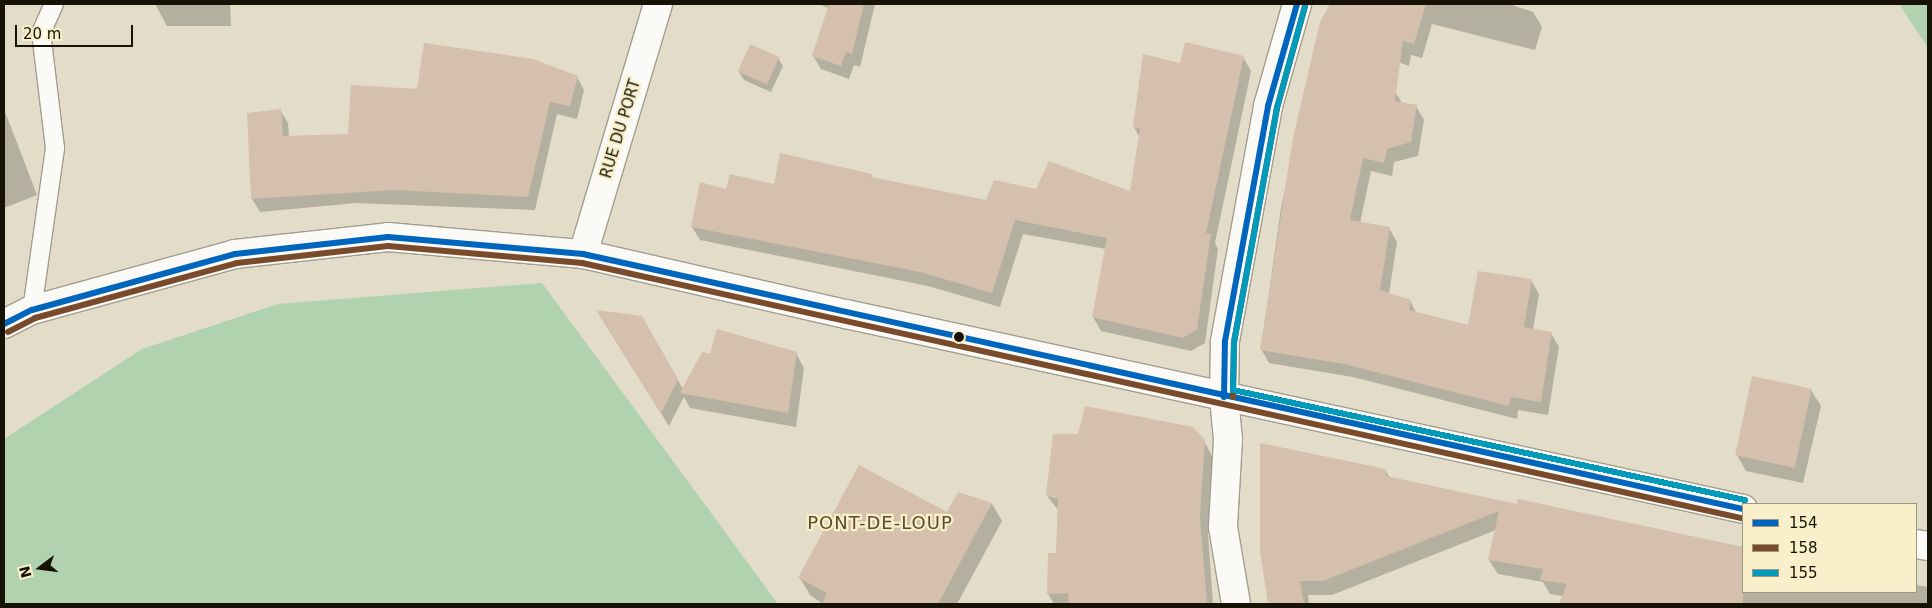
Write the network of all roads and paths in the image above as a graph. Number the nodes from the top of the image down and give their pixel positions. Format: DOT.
graph roads {
  1 [pos="54,4"];
  2 [pos="658,4"];
  3 [pos="1297,4"];
  4 [pos="584,254"];
  5 [pos="32,310"];
  6 [pos="4,324"];
  7 [pos="1224,397"];
  8 [pos="1742,509"];
  9 [pos="1236,604"];
  1 -- 5 [label="lane"];
  2 -- 4 [label="main road, RUE DU PORT"];
  3 -- 7 [label="main road"];
  4 -- 5 [label="main road"];
  4 -- 7 [label="main road"];
  5 -- 6 [label="main road"];
  7 -- 8 [label="main road"];
  7 -- 9 [label="main road"];
}
